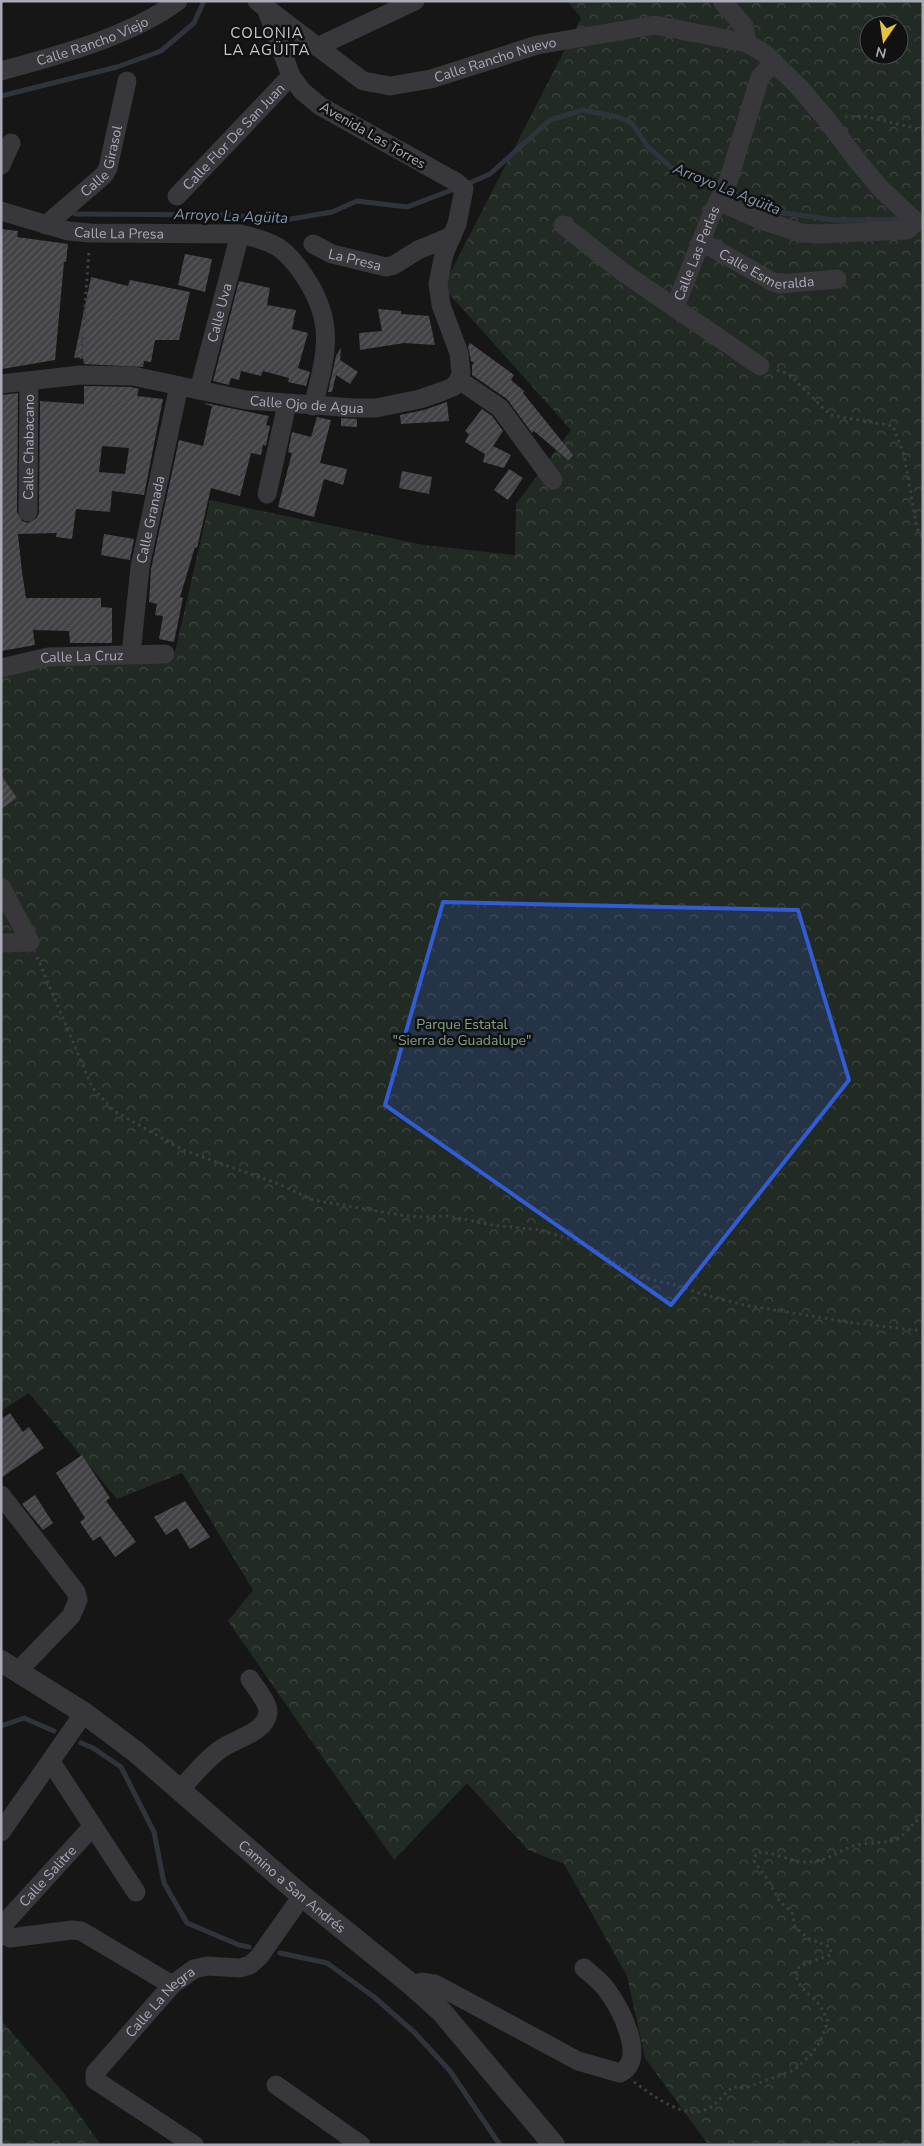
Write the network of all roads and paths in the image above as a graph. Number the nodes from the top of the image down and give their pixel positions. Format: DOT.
graph roads {
  1 [pos="178,1"];
  2 [pos="415,1"];
  3 [pos="722,1"];
  4 [pos="265,3"];
  5 [pos="747,43"];
  6 [pos="317,47"];
  7 [pos="774,62"];
  8 [pos="1,71"];
  9 [pos="291,76"];
  10 [pos="127,81"];
  11 [pos="825,117"];
  12 [pos="923,130"];
  13 [pos="11,143"];
  14 [pos="1,166"];
  15 [pos="178,196"];
  16 [pos="718,202"];
  17 [pos="1,211"];
  18 [pos="46,225"];
  19 [pos="564,225"];
  20 [pos="90,233"];
  21 [pos="240,234"];
  22 [pos="452,236"];
  23 [pos="702,242"];
  24 [pos="313,244"];
  25 [pos="837,279"];
  26 [pos="675,307"];
  27 [pos="760,366"];
  28 [pos="80,375"];
  29 [pos="459,380"];
  30 [pos="29,381"];
  31 [pos="1,384"];
  32 [pos="179,386"];
  33 [pos="199,390"];
  34 [pos="287,404"];
  35 [pos="313,406"];
  36 [pos="553,480"];
  37 [pos="267,494"];
  38 [pos="28,512"];
  39 [pos="923,539"];
  40 [pos="131,654"];
  41 [pos="165,654"];
  42 [pos="1,668"];
  43 [pos="1,887"];
  44 [pos="1,942"];
  45 [pos="30,942"];
  46 [pos="923,1331"];
  47 [pos="1,1495"];
  48 [pos="9,1666"];
  49 [pos="250,1679"];
  50 [pos="84,1713"];
  51 [pos="50,1762"];
  52 [pos="179,1790"];
  53 [pos="923,1817"];
  54 [pos="93,1826"];
  55 [pos="1,1832"];
  56 [pos="136,1892"];
  57 [pos="302,1896"];
  58 [pos="1,1928"];
  59 [pos="2,1934"];
  60 [pos="584,1968"];
  61 [pos="172,1984"];
  62 [pos="412,1985"];
  63 [pos="620,2073"];
  64 [pos="276,2085"];
  65 [pos="194,2145"];
  66 [pos="361,2145"];
  67 [pos="554,2145"];
  1 -- 8 [label="street, Calle Rancho Viejo"];
  2 -- 6 [label="street"];
  3 -- 5 [label="street"];
  4 -- 6 [label="street, Calle Rancho Nuevo"];
  4 -- 9 [label="street, Avenida Las Torres"];
  5 -- 6 [label="street, Calle Rancho Nuevo"];
  5 -- 7 [label="street"];
  7 -- 11 [label="street"];
  7 -- 16 [label="street, Calle Las Perlas"];
  9 -- 15 [label="street, Calle Flor De San Juan"];
  9 -- 22 [label="street, Avenida Las Torres"];
  10 -- 18 [label="street, Calle Girasol"];
  11 -- 12 [label="path"];
  11 -- 16 [label="street"];
  13 -- 14 [label="street"];
  16 -- 23 [label="street, Calle Las Perlas"];
  17 -- 18 [label="street, Calle La Presa"];
  18 -- 20 [label="street, Calle La Presa"];
  19 -- 26 [label="street"];
  20 -- 21 [label="street, Calle La Presa"];
  20 -- 28 [label="path"];
  21 -- 33 [label="street, Calle Uva"];
  21 -- 35 [label="street, Calle La Presa"];
  22 -- 24 [label="street, La Presa"];
  22 -- 29 [label="street"];
  23 -- 25 [label="street, Calle Esmeralda"];
  23 -- 26 [label="street, Calle Las Perlas"];
  26 -- 27 [label="street"];
  27 -- 39 [label="path"];
  28 -- 30 [label="street, Calle Ojo de Agua"];
  28 -- 32 [label="street, Calle Ojo de Agua"];
  29 -- 35 [label="street, Calle Ojo de Agua"];
  29 -- 36 [label="street"];
  30 -- 31 [label="street, Calle Ojo de Agua"];
  30 -- 38 [label="street, Calle Chabacano"];
  32 -- 33 [label="street, Calle Ojo de Agua"];
  32 -- 40 [label="street, Calle Granada"];
  33 -- 34 [label="street, Calle Ojo de Agua"];
  34 -- 35 [label="street, Calle Ojo de Agua"];
  34 -- 37 [label="street"];
  40 -- 41 [label="street, Calle La Cruz"];
  40 -- 42 [label="street, Calle La Cruz"];
  43 -- 45 [label="street"];
  44 -- 45 [label="street"];
  45 -- 46 [label="path"];
  47 -- 48 [label="street"];
  48 -- 50 [label="street, Camino a San Andrés"];
  49 -- 52 [label="street"];
  50 -- 51 [label="street"];
  50 -- 52 [label="street, Camino a San Andrés"];
  51 -- 54 [label="street"];
  51 -- 55 [label="street"];
  52 -- 57 [label="street, Camino a San Andrés"];
  53 -- 63 [label="path"];
  54 -- 56 [label="street"];
  54 -- 58 [label="street, Calle Salitre"];
  57 -- 61 [label="street, Calle La Negra"];
  57 -- 62 [label="street, Camino a San Andrés"];
  58 -- 59 [label="street, Calle Salitre"];
  59 -- 61 [label="street"];
  60 -- 63 [label="street"];
  61 -- 65 [label="street, Calle La Negra"];
  62 -- 63 [label="street"];
  62 -- 67 [label="street, Camino a San Andrés"];
  64 -- 66 [label="street"];
}
